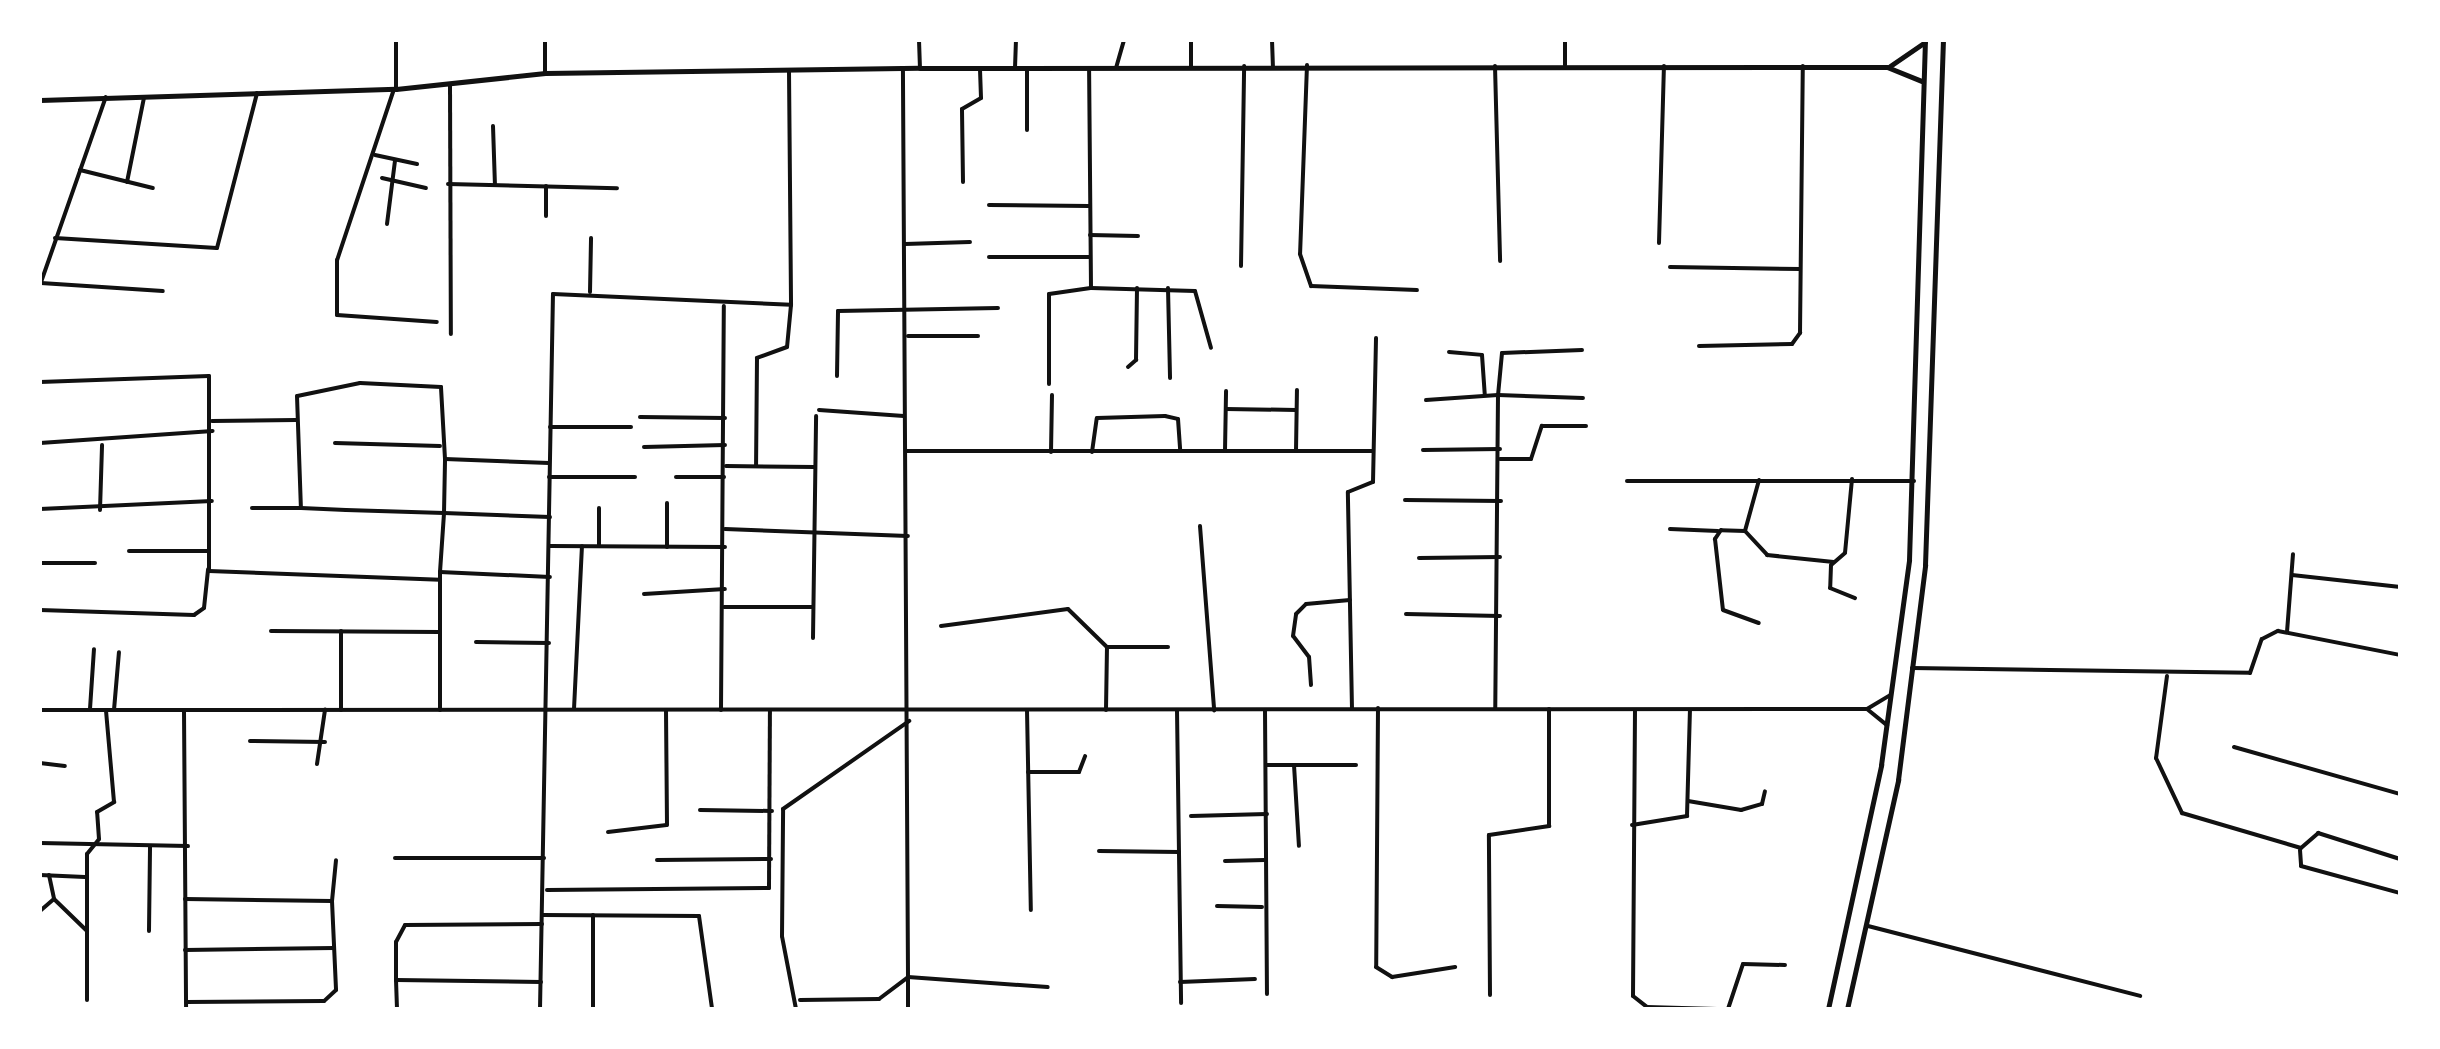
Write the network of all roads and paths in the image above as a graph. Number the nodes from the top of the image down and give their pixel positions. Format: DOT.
graph roads {
  1 [pos="396,40"];
  2 [pos="545,40"];
  3 [pos="919,40"];
  4 [pos="1016,40"];
  5 [pos="1124,40"];
  6 [pos="1191,40"];
  7 [pos="1272,40"];
  8 [pos="1566,40"];
  9 [pos="1943,40"];
  10 [pos="1925,41"];
  11 [pos="1191,66"];
  12 [pos="1244,66"];
  13 [pos="1273,66"];
  14 [pos="1306,66"];
  15 [pos="1495,66"];
  16 [pos="1564,66"];
  17 [pos="1664,66"];
  18 [pos="1802,66"];
  19 [pos="1887,67"];
  20 [pos="920,68"];
  21 [pos="980,68"];
  22 [pos="1016,68"];
  23 [pos="1026,68"];
  24 [pos="1089,68"];
  25 [pos="1116,68"];
  26 [pos="904,69"];
  27 [pos="789,71"];
  28 [pos="545,73"];
  29 [pos="1921,81"];
  30 [pos="450,85"];
  31 [pos="395,89"];
  32 [pos="257,93"];
  33 [pos="144,96"];
  34 [pos="106,97"];
  35 [pos="40,100"];
  36 [pos="493,126"];
  37 [pos="1027,130"];
  38 [pos="374,154"];
  39 [pos="395,161"];
  40 [pos="417,164"];
  41 [pos="80,170"];
  42 [pos="382,178"];
  43 [pos="392,181"];
  44 [pos="127,182"];
  45 [pos="963,182"];
  46 [pos="448,184"];
  47 [pos="495,184"];
  48 [pos="546,185"];
  49 [pos="152,188"];
  50 [pos="426,188"];
  51 [pos="617,188"];
  52 [pos="989,206"];
  53 [pos="1089,206"];
  54 [pos="546,216"];
  55 [pos="387,224"];
  56 [pos="1090,235"];
  57 [pos="1138,236"];
  58 [pos="55,238"];
  59 [pos="591,238"];
  60 [pos="970,242"];
  61 [pos="1659,243"];
  62 [pos="905,244"];
  63 [pos="989,258"];
  64 [pos="1090,258"];
  65 [pos="1500,261"];
  66 [pos="1241,266"];
  67 [pos="1670,267"];
  68 [pos="1801,269"];
  69 [pos="40,284"];
  70 [pos="1091,288"];
  71 [pos="1137,288"];
  72 [pos="1168,288"];
  73 [pos="163,290"];
  74 [pos="1417,290"];
  75 [pos="590,292"];
  76 [pos="791,305"];
  77 [pos="724,306"];
  78 [pos="998,308"];
  79 [pos="906,309"];
  80 [pos="438,322"];
  81 [pos="450,334"];
  82 [pos="907,336"];
  83 [pos="978,336"];
  84 [pos="1376,338"];
  85 [pos="1700,346"];
  86 [pos="1211,348"];
  87 [pos="1582,350"];
  88 [pos="1450,352"];
  89 [pos="1128,367"];
  90 [pos="837,376"];
  91 [pos="1170,378"];
  92 [pos="40,382"];
  93 [pos="1048,384"];
  94 [pos="1226,390"];
  95 [pos="1297,390"];
  96 [pos="1485,394"];
  97 [pos="1498,394"];
  98 [pos="1052,395"];
  99 [pos="1583,398"];
  100 [pos="1426,400"];
  101 [pos="1226,409"];
  102 [pos="820,410"];
  103 [pos="1296,410"];
  104 [pos="816,416"];
  105 [pos="906,416"];
  106 [pos="640,417"];
  107 [pos="726,418"];
  108 [pos="296,420"];
  109 [pos="212,421"];
  110 [pos="1586,426"];
  111 [pos="550,427"];
  112 [pos="631,427"];
  113 [pos="212,431"];
  114 [pos="40,443"];
  115 [pos="335,443"];
  116 [pos="102,444"];
  117 [pos="725,445"];
  118 [pos="441,446"];
  119 [pos="644,447"];
  120 [pos="1180,450"];
  121 [pos="1225,450"];
  122 [pos="1423,450"];
  123 [pos="1500,450"];
  124 [pos="907,451"];
  125 [pos="1296,451"];
  126 [pos="1373,451"];
  127 [pos="1051,452"];
  128 [pos="1092,452"];
  129 [pos="445,459"];
  130 [pos="1500,459"];
  131 [pos="549,462"];
  132 [pos="726,466"];
  133 [pos="756,466"];
  134 [pos="815,467"];
  135 [pos="549,476"];
  136 [pos="635,476"];
  137 [pos="676,477"];
  138 [pos="724,478"];
  139 [pos="1852,479"];
  140 [pos="1758,480"];
  141 [pos="1627,481"];
  142 [pos="1914,481"];
  143 [pos="1405,500"];
  144 [pos="212,501"];
  145 [pos="667,502"];
  146 [pos="1501,502"];
  147 [pos="252,508"];
  148 [pos="301,508"];
  149 [pos="600,508"];
  150 [pos="40,509"];
  151 [pos="100,510"];
  152 [pos="444,514"];
  153 [pos="550,517"];
  154 [pos="1200,526"];
  155 [pos="725,529"];
  156 [pos="815,529"];
  157 [pos="1670,530"];
  158 [pos="1744,531"];
  159 [pos="1718,532"];
  160 [pos="908,536"];
  161 [pos="550,546"];
  162 [pos="582,546"];
  163 [pos="599,546"];
  164 [pos="667,547"];
  165 [pos="725,547"];
  166 [pos="129,551"];
  167 [pos="209,551"];
  168 [pos="2293,554"];
  169 [pos="1500,557"];
  170 [pos="1420,558"];
  171 [pos="40,562"];
  172 [pos="1834,562"];
  173 [pos="96,563"];
  174 [pos="208,566"];
  175 [pos="440,572"];
  176 [pos="2292,574"];
  177 [pos="550,577"];
  178 [pos="440,580"];
  179 [pos="2400,587"];
  180 [pos="725,589"];
  181 [pos="644,594"];
  182 [pos="1855,598"];
  183 [pos="1352,600"];
  184 [pos="724,607"];
  185 [pos="813,607"];
  186 [pos="40,610"];
  187 [pos="1406,614"];
  188 [pos="1500,616"];
  189 [pos="1759,624"];
  190 [pos="941,626"];
  191 [pos="271,630"];
  192 [pos="341,631"];
  193 [pos="440,632"];
  194 [pos="2288,632"];
  195 [pos="813,638"];
  196 [pos="476,642"];
  197 [pos="549,643"];
  198 [pos="1107,647"];
  199 [pos="1168,647"];
  200 [pos="94,648"];
  201 [pos="120,652"];
  202 [pos="2400,655"];
  203 [pos="1912,668"];
  204 [pos="2167,676"];
  205 [pos="1311,685"];
  206 [pos="1891,694"];
  207 [pos="1352,708"];
  208 [pos="1378,708"];
  209 [pos="550,709"];
  210 [pos="574,709"];
  211 [pos="1549,709"];
  212 [pos="40,710"];
  213 [pos="90,710"];
  214 [pos="106,710"];
  215 [pos="114,710"];
  216 [pos="184,710"];
  217 [pos="325,710"];
  218 [pos="340,710"];
  219 [pos="440,710"];
  220 [pos="666,710"];
  221 [pos="722,710"];
  222 [pos="770,710"];
  223 [pos="910,710"];
  224 [pos="1027,710"];
  225 [pos="1106,710"];
  226 [pos="1177,710"];
  227 [pos="1214,710"];
  228 [pos="1265,710"];
  229 [pos="1495,710"];
  230 [pos="1634,710"];
  231 [pos="1690,710"];
  232 [pos="1868,710"];
  233 [pos="910,721"];
  234 [pos="1887,724"];
  235 [pos="250,741"];
  236 [pos="324,742"];
  237 [pos="2234,748"];
  238 [pos="1084,756"];
  239 [pos="40,763"];
  240 [pos="317,764"];
  241 [pos="1356,764"];
  242 [pos="1266,765"];
  243 [pos="66,766"];
  244 [pos="1294,766"];
  245 [pos="1028,772"];
  246 [pos="1765,792"];
  247 [pos="2400,794"];
  248 [pos="1688,801"];
  249 [pos="700,810"];
  250 [pos="772,811"];
  251 [pos="1267,814"];
  252 [pos="1191,816"];
  253 [pos="1632,825"];
  254 [pos="608,832"];
  255 [pos="40,844"];
  256 [pos="93,845"];
  257 [pos="150,845"];
  258 [pos="188,846"];
  259 [pos="1299,846"];
  260 [pos="2301,848"];
  261 [pos="1099,851"];
  262 [pos="1179,852"];
  263 [pos="395,858"];
  264 [pos="544,858"];
  265 [pos="2400,859"];
  266 [pos="336,860"];
  267 [pos="657,860"];
  268 [pos="771,860"];
  269 [pos="1225,860"];
  270 [pos="1266,860"];
  271 [pos="40,874"];
  272 [pos="49,875"];
  273 [pos="87,877"];
  274 [pos="545,890"];
  275 [pos="2400,894"];
  276 [pos="54,898"];
  277 [pos="185,900"];
  278 [pos="332,901"];
  279 [pos="1217,906"];
  280 [pos="1264,906"];
  281 [pos="1031,910"];
  282 [pos="40,911"];
  283 [pos="543,915"];
  284 [pos="593,915"];
  285 [pos="542,924"];
  286 [pos="1868,926"];
  287 [pos="88,931"];
  288 [pos="148,931"];
  289 [pos="334,948"];
  290 [pos="186,950"];
  291 [pos="1785,965"];
  292 [pos="1455,967"];
  293 [pos="908,977"];
  294 [pos="1255,979"];
  295 [pos="396,980"];
  296 [pos="541,982"];
  297 [pos="1180,982"];
  298 [pos="1048,987"];
  299 [pos="1267,994"];
  300 [pos="1490,995"];
  301 [pos="2140,996"];
  302 [pos="87,1000"];
  303 [pos="800,1000"];
  304 [pos="186,1002"];
  305 [pos="1181,1003"];
  306 [pos="1730,1008"];
  307 [pos="186,1009"];
  308 [pos="397,1009"];
  309 [pos="540,1009"];
  310 [pos="594,1009"];
  311 [pos="712,1009"];
  312 [pos="796,1009"];
  313 [pos="908,1009"];
  314 [pos="1718,1009"];
  315 [pos="1828,1009"];
  316 [pos="1847,1009"];
  1 -- 31 [label="street"];
  2 -- 28 [label="street"];
  3 -- 20 [label="street"];
  4 -- 22 [label="street"];
  5 -- 25 [label="street"];
  6 -- 11 [label="street"];
  7 -- 13 [label="street"];
  8 -- 16 [label="street"];
  9 -- 203 [label="main road"];
  10 -- 19 [label="main road"];
  10 -- 29 [label="main road"];
  11 -- 12 [label="main road"];
  11 -- 25 [label="main road"];
  12 -- 13 [label="main road"];
  12 -- 66 [label="street"];
  13 -- 14 [label="main road"];
  14 -- 15 [label="main road"];
  14 -- 74 [label="street"];
  15 -- 16 [label="main road"];
  15 -- 65 [label="street"];
  16 -- 17 [label="main road"];
  17 -- 18 [label="main road"];
  17 -- 61 [label="street"];
  18 -- 19 [label="main road"];
  18 -- 68 [label="street"];
  19 -- 29 [label="main road"];
  20 -- 21 [label="main road"];
  20 -- 26 [label="main road"];
  21 -- 22 [label="main road"];
  21 -- 45 [label="street"];
  22 -- 23 [label="main road"];
  23 -- 24 [label="main road"];
  23 -- 37 [label="street"];
  24 -- 25 [label="main road"];
  24 -- 53 [label="street"];
  26 -- 27 [label="main road"];
  26 -- 62 [label="street"];
  27 -- 28 [label="main road"];
  27 -- 76 [label="street"];
  28 -- 30 [label="main road"];
  29 -- 142 [label="main road"];
  30 -- 31 [label="main road"];
  30 -- 46 [label="street"];
  31 -- 32 [label="main road"];
  31 -- 38 [label="street"];
  32 -- 33 [label="main road"];
  32 -- 58 [label="street"];
  33 -- 34 [label="main road"];
  33 -- 44 [label="street"];
  34 -- 35 [label="main road"];
  34 -- 41 [label="street"];
  36 -- 47 [label="street"];
  38 -- 39 [label="street"];
  38 -- 80 [label="street"];
  39 -- 40 [label="street"];
  39 -- 43 [label="street"];
  41 -- 44 [label="street"];
  41 -- 58 [label="street"];
  42 -- 43 [label="street"];
  43 -- 50 [label="street"];
  43 -- 55 [label="street"];
  44 -- 49 [label="street"];
  46 -- 47 [label="street"];
  46 -- 81 [label="street"];
  47 -- 48 [label="street"];
  48 -- 51 [label="street"];
  48 -- 54 [label="street"];
  52 -- 53 [label="street"];
  53 -- 56 [label="street"];
  56 -- 57 [label="street"];
  56 -- 64 [label="street"];
  58 -- 69 [label="street"];
  59 -- 75 [label="street"];
  60 -- 62 [label="street"];
  62 -- 79 [label="street"];
  63 -- 64 [label="street"];
  64 -- 70 [label="street"];
  67 -- 68 [label="street"];
  68 -- 85 [label="street"];
  69 -- 73 [label="street"];
  70 -- 71 [label="street"];
  70 -- 93 [label="street"];
  71 -- 72 [label="street"];
  71 -- 89 [label="street"];
  72 -- 86 [label="street"];
  72 -- 91 [label="street"];
  75 -- 77 [label="street"];
  75 -- 111 [label="street"];
  76 -- 77 [label="street"];
  76 -- 133 [label="street"];
  77 -- 107 [label="street"];
  78 -- 79 [label="street"];
  79 -- 82 [label="street"];
  79 -- 90 [label="street"];
  82 -- 83 [label="street"];
  82 -- 105 [label="street"];
  84 -- 126 [label="street"];
  87 -- 97 [label="street"];
  88 -- 96 [label="street"];
  92 -- 109 [label="street"];
  94 -- 101 [label="street"];
  95 -- 103 [label="street"];
  96 -- 97 [label="street"];
  96 -- 100 [label="street"];
  97 -- 99 [label="street"];
  97 -- 123 [label="street"];
  98 -- 127 [label="street"];
  101 -- 103 [label="street"];
  101 -- 121 [label="street"];
  102 -- 105 [label="street"];
  103 -- 125 [label="street"];
  104 -- 134 [label="street"];
  105 -- 124 [label="street"];
  106 -- 107 [label="street"];
  107 -- 117 [label="street"];
  108 -- 109 [label="street"];
  108 -- 118 [label="street"];
  108 -- 148 [label="street"];
  109 -- 113 [label="street"];
  110 -- 130 [label="street"];
  111 -- 112 [label="street"];
  111 -- 131 [label="street"];
  113 -- 116 [label="street"];
  113 -- 144 [label="street"];
  114 -- 116 [label="street"];
  115 -- 118 [label="street"];
  116 -- 151 [label="street"];
  117 -- 119 [label="street"];
  117 -- 132 [label="street"];
  118 -- 129 [label="street"];
  120 -- 121 [label="street"];
  120 -- 128 [label="street"];
  120 -- 128 [label="street"];
  121 -- 125 [label="street"];
  122 -- 123 [label="street"];
  123 -- 130 [label="street"];
  124 -- 127 [label="street"];
  124 -- 160 [label="street"];
  125 -- 126 [label="street"];
  126 -- 183 [label="street"];
  127 -- 128 [label="street"];
  129 -- 131 [label="street"];
  129 -- 152 [label="street"];
  130 -- 146 [label="street"];
  131 -- 135 [label="street"];
  132 -- 133 [label="street"];
  132 -- 138 [label="street"];
  133 -- 134 [label="street"];
  134 -- 156 [label="street"];
  135 -- 136 [label="street"];
  135 -- 153 [label="street"];
  137 -- 138 [label="street"];
  138 -- 155 [label="street"];
  139 -- 140 [label="street"];
  139 -- 142 [label="street"];
  139 -- 172 [label="street"];
  140 -- 141 [label="street"];
  140 -- 158 [label="street"];
  142 -- 206 [label="main road"];
  143 -- 146 [label="street"];
  144 -- 151 [label="street"];
  144 -- 167 [label="street"];
  145 -- 164 [label="street"];
  146 -- 169 [label="street"];
  147 -- 148 [label="street"];
  148 -- 152 [label="street"];
  149 -- 163 [label="street"];
  150 -- 151 [label="street"];
  152 -- 153 [label="street"];
  152 -- 175 [label="street"];
  153 -- 161 [label="street"];
  154 -- 227 [label="street"];
  155 -- 156 [label="street"];
  155 -- 165 [label="street"];
  156 -- 160 [label="street"];
  156 -- 185 [label="street"];
  157 -- 159 [label="street"];
  158 -- 159 [label="street"];
  158 -- 172 [label="street"];
  159 -- 189 [label="street"];
  160 -- 223 [label="street"];
  161 -- 162 [label="street"];
  161 -- 177 [label="street"];
  162 -- 163 [label="street"];
  162 -- 210 [label="street"];
  163 -- 164 [label="street"];
  164 -- 165 [label="street"];
  165 -- 180 [label="street"];
  166 -- 167 [label="street"];
  167 -- 174 [label="street"];
  168 -- 176 [label="street"];
  169 -- 170 [label="street"];
  169 -- 188 [label="street"];
  171 -- 173 [label="street"];
  172 -- 182 [label="street"];
  174 -- 178 [label="street"];
  174 -- 186 [label="street"];
  175 -- 177 [label="street"];
  175 -- 178 [label="street"];
  176 -- 179 [label="street"];
  176 -- 194 [label="street"];
  177 -- 197 [label="street"];
  178 -- 193 [label="street"];
  180 -- 181 [label="street"];
  180 -- 184 [label="street"];
  183 -- 205 [label="street"];
  183 -- 207 [label="street"];
  184 -- 185 [label="street"];
  184 -- 221 [label="street"];
  185 -- 195 [label="street"];
  187 -- 188 [label="street"];
  188 -- 229 [label="street"];
  190 -- 198 [label="street"];
  191 -- 192 [label="street"];
  192 -- 193 [label="street"];
  192 -- 218 [label="street"];
  193 -- 219 [label="street"];
  194 -- 202 [label="street"];
  194 -- 204 [label="street"];
  196 -- 197 [label="street"];
  197 -- 209 [label="street"];
  198 -- 199 [label="street"];
  198 -- 225 [label="street"];
  200 -- 213 [label="street"];
  201 -- 215 [label="street"];
  203 -- 204 [label="street"];
  203 -- 286 [label="main road"];
  204 -- 260 [label="street"];
  206 -- 232 [label="street"];
  206 -- 234 [label="main road"];
  207 -- 208 [label="street"];
  207 -- 228 [label="street"];
  208 -- 229 [label="street"];
  208 -- 292 [label="street"];
  209 -- 210 [label="street"];
  209 -- 219 [label="street"];
  209 -- 264 [label="street"];
  210 -- 220 [label="street"];
  211 -- 229 [label="street"];
  211 -- 230 [label="street"];
  211 -- 300 [label="street"];
  212 -- 213 [label="street"];
  213 -- 214 [label="street"];
  214 -- 215 [label="street"];
  214 -- 256 [label="street"];
  215 -- 216 [label="street"];
  216 -- 217 [label="street"];
  216 -- 258 [label="street"];
  217 -- 218 [label="street"];
  217 -- 236 [label="street"];
  218 -- 219 [label="street"];
  220 -- 221 [label="street"];
  220 -- 254 [label="street"];
  221 -- 222 [label="street"];
  222 -- 223 [label="street"];
  222 -- 250 [label="street"];
  223 -- 224 [label="street"];
  223 -- 233 [label="street"];
  224 -- 225 [label="street"];
  224 -- 245 [label="street"];
  225 -- 226 [label="street"];
  226 -- 227 [label="street"];
  226 -- 262 [label="street"];
  227 -- 228 [label="street"];
  228 -- 242 [label="street"];
  230 -- 231 [label="street"];
  230 -- 253 [label="street"];
  231 -- 232 [label="street"];
  231 -- 248 [label="street"];
  232 -- 234 [label="street"];
  233 -- 293 [label="street"];
  233 -- 303 [label="street"];
  234 -- 315 [label="main road"];
  235 -- 236 [label="street"];
  236 -- 240 [label="street"];
  237 -- 247 [label="street"];
  238 -- 245 [label="street"];
  239 -- 243 [label="street"];
  241 -- 244 [label="street"];
  242 -- 244 [label="street"];
  242 -- 251 [label="street"];
  244 -- 259 [label="street"];
  245 -- 281 [label="street"];
  246 -- 248 [label="street"];
  248 -- 253 [label="street"];
  249 -- 250 [label="street"];
  250 -- 268 [label="street"];
  251 -- 252 [label="street"];
  251 -- 270 [label="street"];
  253 -- 314 [label="street"];
  255 -- 256 [label="street"];
  256 -- 257 [label="street"];
  256 -- 273 [label="street"];
  257 -- 258 [label="street"];
  257 -- 288 [label="street"];
  258 -- 277 [label="street"];
  260 -- 265 [label="street"];
  260 -- 275 [label="street"];
  261 -- 262 [label="street"];
  262 -- 297 [label="street"];
  263 -- 264 [label="street"];
  264 -- 274 [label="street"];
  266 -- 278 [label="street"];
  267 -- 268 [label="street"];
  268 -- 274 [label="street"];
  269 -- 270 [label="street"];
  270 -- 280 [label="street"];
  271 -- 272 [label="street"];
  272 -- 273 [label="street"];
  272 -- 276 [label="street"];
  273 -- 287 [label="street"];
  274 -- 283 [label="street"];
  276 -- 282 [label="street"];
  276 -- 287 [label="street"];
  277 -- 278 [label="street"];
  277 -- 290 [label="street"];
  278 -- 289 [label="street"];
  279 -- 280 [label="street"];
  280 -- 299 [label="street"];
  283 -- 284 [label="street"];
  283 -- 285 [label="street"];
  284 -- 310 [label="street"];
  284 -- 311 [label="street"];
  285 -- 295 [label="street"];
  285 -- 296 [label="street"];
  286 -- 301 [label="street"];
  286 -- 316 [label="main road"];
  287 -- 302 [label="street"];
  289 -- 290 [label="street"];
  289 -- 304 [label="street"];
  290 -- 304 [label="street"];
  291 -- 306 [label="street"];
  293 -- 298 [label="street"];
  293 -- 303 [label="street"];
  293 -- 313 [label="street"];
  294 -- 297 [label="street"];
  295 -- 296 [label="street"];
  295 -- 308 [label="street"];
  296 -- 309 [label="street"];
  297 -- 305 [label="street"];
  303 -- 312 [label="street"];
  304 -- 307 [label="street"];
}
